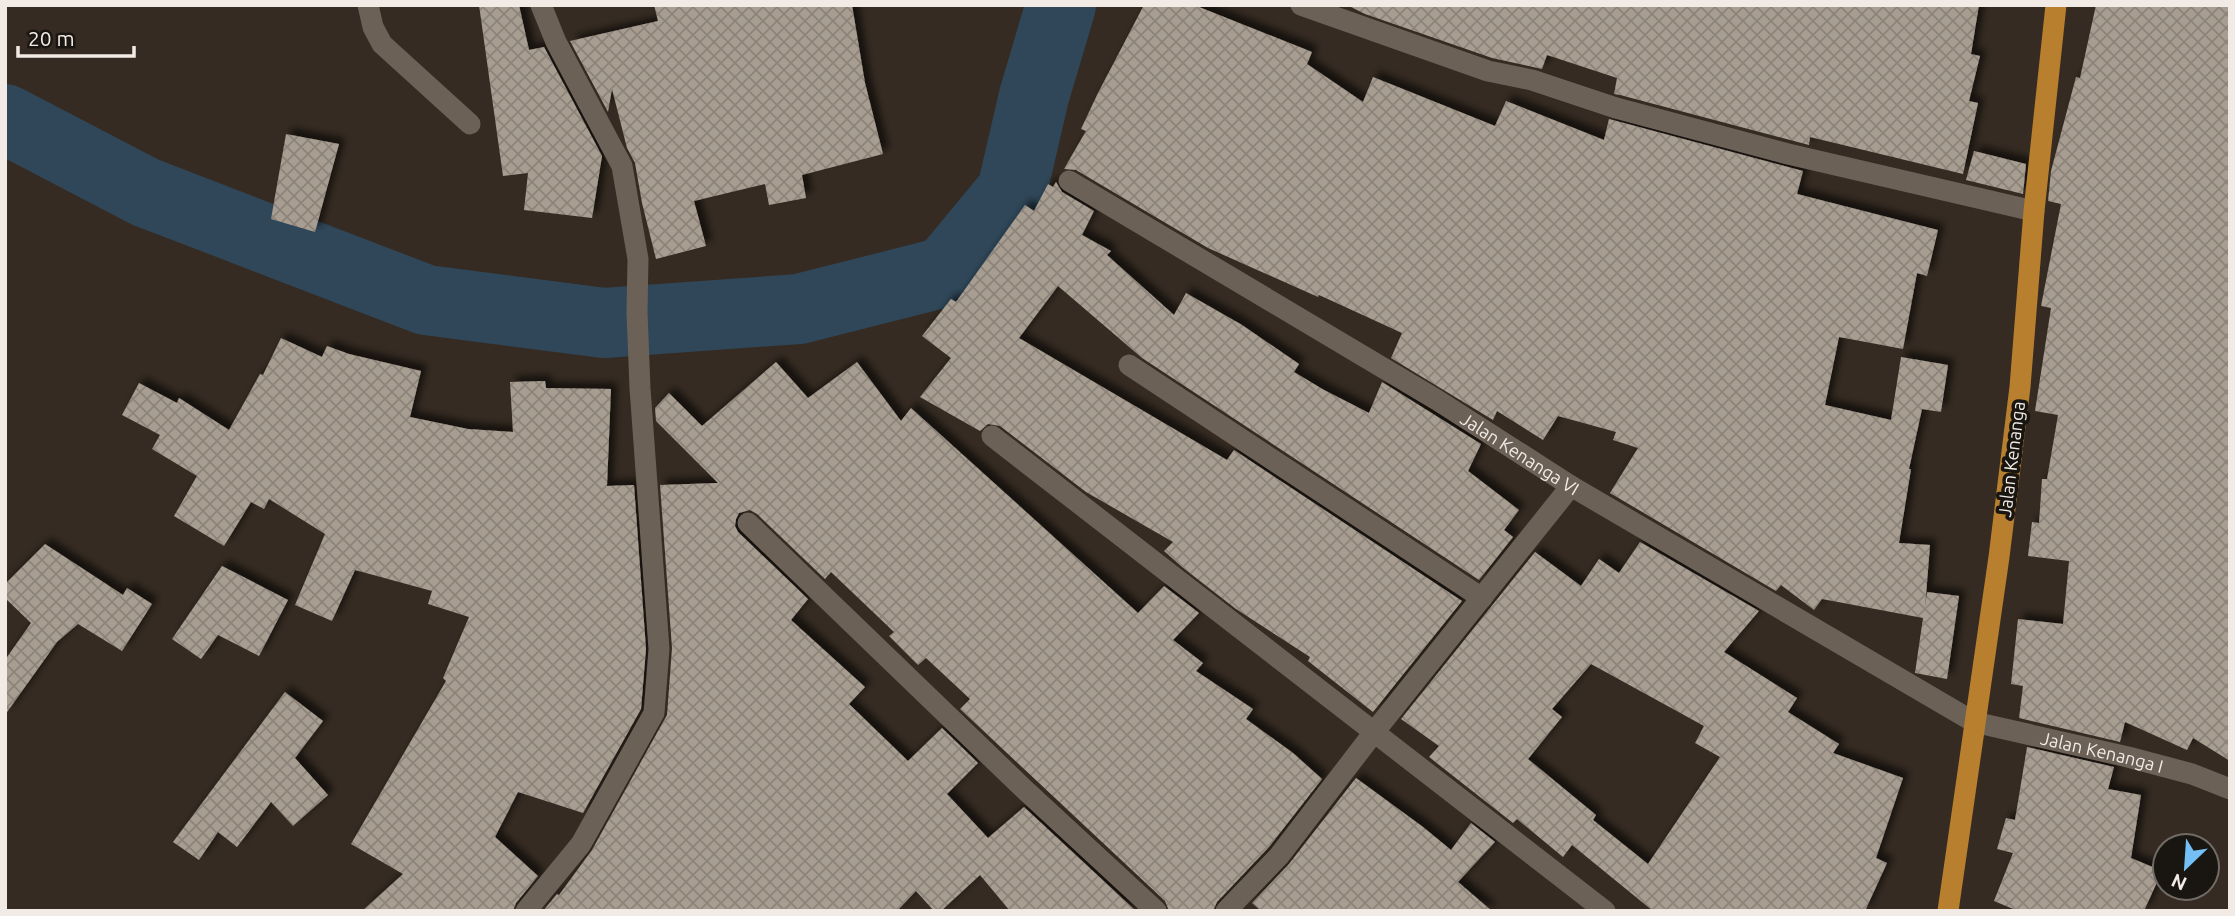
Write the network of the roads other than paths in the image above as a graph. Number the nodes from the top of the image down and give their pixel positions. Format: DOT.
graph roads {
  1 [pos="368,5"];
  2 [pos="541,5"];
  3 [pos="1301,5"];
  4 [pos="2056,5"];
  5 [pos="470,124"];
  6 [pos="1069,181"];
  7 [pos="2034,211"];
  8 [pos="1129,365"];
  9 [pos="992,436"];
  10 [pos="1571,486"];
  11 [pos="748,523"];
  12 [pos="1482,598"];
  13 [pos="1974,722"];
  14 [pos="1375,731"];
  15 [pos="2230,789"];
  16 [pos="526,911"];
  17 [pos="1156,911"];
  18 [pos="1227,911"];
  19 [pos="1605,911"];
  20 [pos="1948,911"];
  1 -- 5 [label="street"];
  2 -- 16 [label="street"];
  3 -- 7 [label="street"];
  4 -- 7 [label="main road, Jalan Kenanga"];
  6 -- 10 [label="street, Jalan Kenanga VI"];
  7 -- 13 [label="main road, Jalan Kenanga"];
  8 -- 12 [label="street"];
  9 -- 14 [label="street"];
  10 -- 12 [label="street"];
  10 -- 13 [label="street, Jalan Kenanga VI"];
  11 -- 17 [label="street"];
  12 -- 14 [label="street"];
  13 -- 15 [label="street, Jalan Kenanga I"];
  13 -- 20 [label="main road, Jalan Kenanga"];
  14 -- 18 [label="street"];
  14 -- 19 [label="street"];
}
